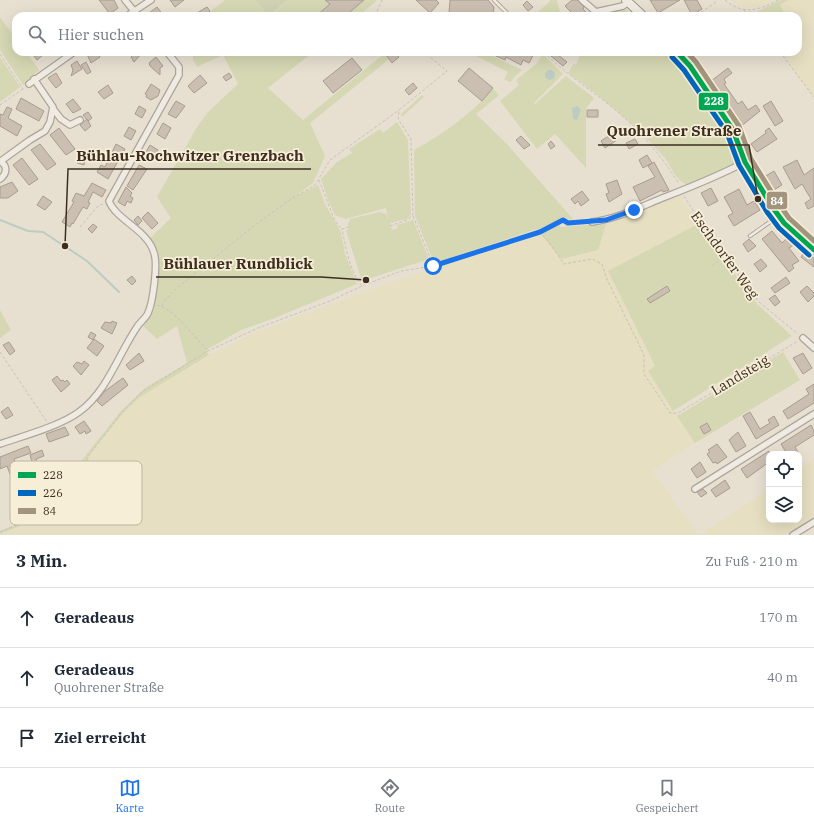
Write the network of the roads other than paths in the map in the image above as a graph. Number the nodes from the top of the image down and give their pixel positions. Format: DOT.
graph roads {
  1 [pos="125,0"];
  2 [pos="151,0"];
  3 [pos="494,0"];
  4 [pos="582,0"];
  5 [pos="627,1"];
  6 [pos="134,12"];
  7 [pos="138,12"];
  8 [pos="506,12"];
  9 [pos="639,12"];
  10 [pos="68,56"];
  11 [pos="170,56"];
  12 [pos="681,56"];
  13 [pos="34,79"];
  14 [pos="29,84"];
  15 [pos="54,110"];
  16 [pos="80,120"];
  17 [pos="1,161"];
  18 [pos="745,162"];
  19 [pos="0,179"];
  20 [pos="778,216"];
  21 [pos="592,222"];
  22 [pos="750,236"];
  23 [pos="814,250"];
  24 [pos="803,338"];
  25 [pos="814,348"];
  26 [pos="814,414"];
  27 [pos="0,444"];
  28 [pos="695,489"];
  29 [pos="814,522"];
  30 [pos="794,535"];
  1 -- 6 [label="street"];
  2 -- 7 [label="street"];
  3 -- 8 [label="lane"];
  4 -- 5 [label="street"];
  5 -- 9 [label="street"];
  10 -- 13 [label="street"];
  11 -- 27 [label="street"];
  12 -- 18 [label="street"];
  13 -- 14 [label="street"];
  13 -- 15 [label="street"];
  15 -- 16 [label="street"];
  15 -- 17 [label="street"];
  17 -- 19 [label="street"];
  18 -- 20 [label="street"];
  18 -- 21 [label="street"];
  20 -- 22 [label="lane"];
  20 -- 23 [label="street"];
  24 -- 25 [label="street"];
  26 -- 28 [label="street"];
  29 -- 30 [label="street"];
}
